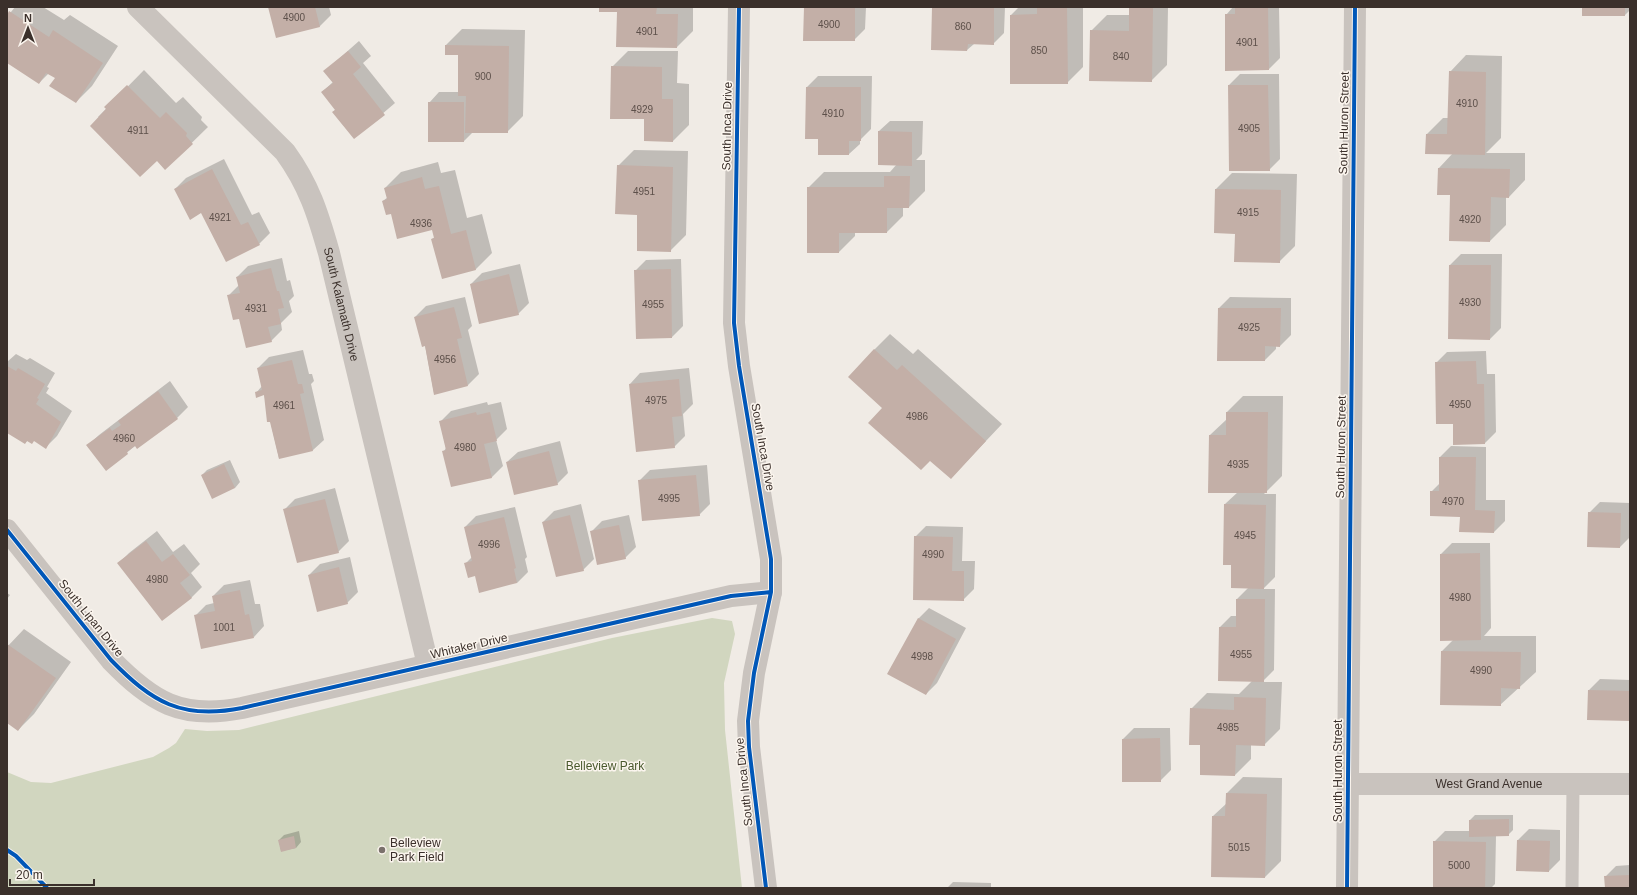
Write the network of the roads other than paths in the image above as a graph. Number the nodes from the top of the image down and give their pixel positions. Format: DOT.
graph roads {
  1 [pos="138,7"];
  2 [pos="740,7"];
  3 [pos="1355,7"];
  4 [pos="7,530"];
  5 [pos="771,592"];
  6 [pos="428,665"];
  7 [pos="171,707"];
  8 [pos="1348,784"];
  9 [pos="1573,784"];
  10 [pos="1630,784"];
  11 [pos="766,888"];
  12 [pos="1347,888"];
  13 [pos="1572,888"];
  1 -- 6 [label="street, South Kalamath Drive"];
  2 -- 5 [label="street, South Inca Drive"];
  3 -- 8 [label="street, South Huron Street"];
  4 -- 7 [label="street, South Lipan Drive"];
  5 -- 6 [label="street, Whitaker Drive"];
  5 -- 11 [label="street, South Inca Drive"];
  6 -- 7 [label="street, Whitaker Drive"];
  8 -- 9 [label="street, West Grand Avenue"];
  8 -- 12 [label="street, South Huron Street"];
  9 -- 10 [label="street, West Grand Avenue"];
  9 -- 13 [label="lane"];
}
